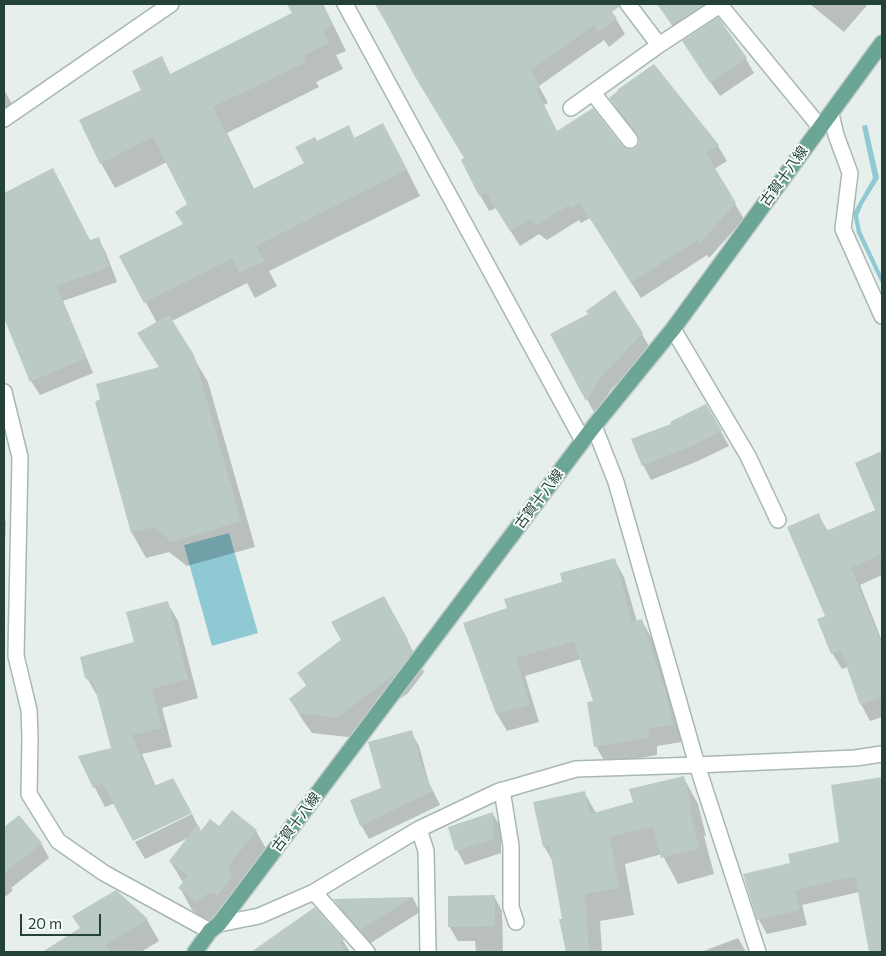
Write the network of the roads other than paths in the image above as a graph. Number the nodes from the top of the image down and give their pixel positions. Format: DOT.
graph roads {
  1 [pos="171,4"];
  2 [pos="345,4"];
  3 [pos="628,4"];
  4 [pos="882,43"];
  5 [pos="659,45"];
  6 [pos="593,92"];
  7 [pos="571,108"];
  8 [pos="831,114"];
  9 [pos="4,119"];
  10 [pos="820,127"];
  11 [pos="630,140"];
  12 [pos="882,316"];
  13 [pos="673,329"];
  14 [pos="4,392"];
  15 [pos="594,426"];
  16 [pos="583,441"];
  17 [pos="778,520"];
  18 [pos="11,563"];
  19 [pos="882,754"];
  20 [pos="697,766"];
  21 [pos="502,790"];
  22 [pos="419,830"];
  23 [pos="314,892"];
  24 [pos="516,922"];
  25 [pos="214,928"];
  26 [pos="195,952"];
  27 [pos="367,952"];
  28 [pos="428,952"];
  29 [pos="758,952"];
  1 -- 9 [label="street"];
  2 -- 16 [label="street"];
  3 -- 5 [label="street"];
  4 -- 8 [label="main road, 古賀十八線"];
  5 -- 6 [label="street"];
  5 -- 10 [label="street"];
  6 -- 7 [label="street"];
  6 -- 11 [label="street"];
  8 -- 10 [label="main road, 古賀十八線"];
  8 -- 12 [label="street"];
  10 -- 13 [label="main road, 古賀十八線"];
  13 -- 15 [label="main road, 古賀十八線"];
  13 -- 17 [label="street"];
  14 -- 18 [label="street"];
  15 -- 16 [label="main road, 古賀十八線"];
  15 -- 20 [label="street"];
  16 -- 25 [label="main road, 古賀十八線"];
  18 -- 25 [label="street"];
  19 -- 20 [label="street"];
  20 -- 21 [label="street"];
  20 -- 29 [label="street"];
  21 -- 22 [label="street"];
  21 -- 24 [label="street"];
  22 -- 23 [label="street"];
  22 -- 28 [label="street"];
  23 -- 25 [label="street"];
  23 -- 27 [label="street"];
  25 -- 26 [label="main road, 古賀十八線"];
}
